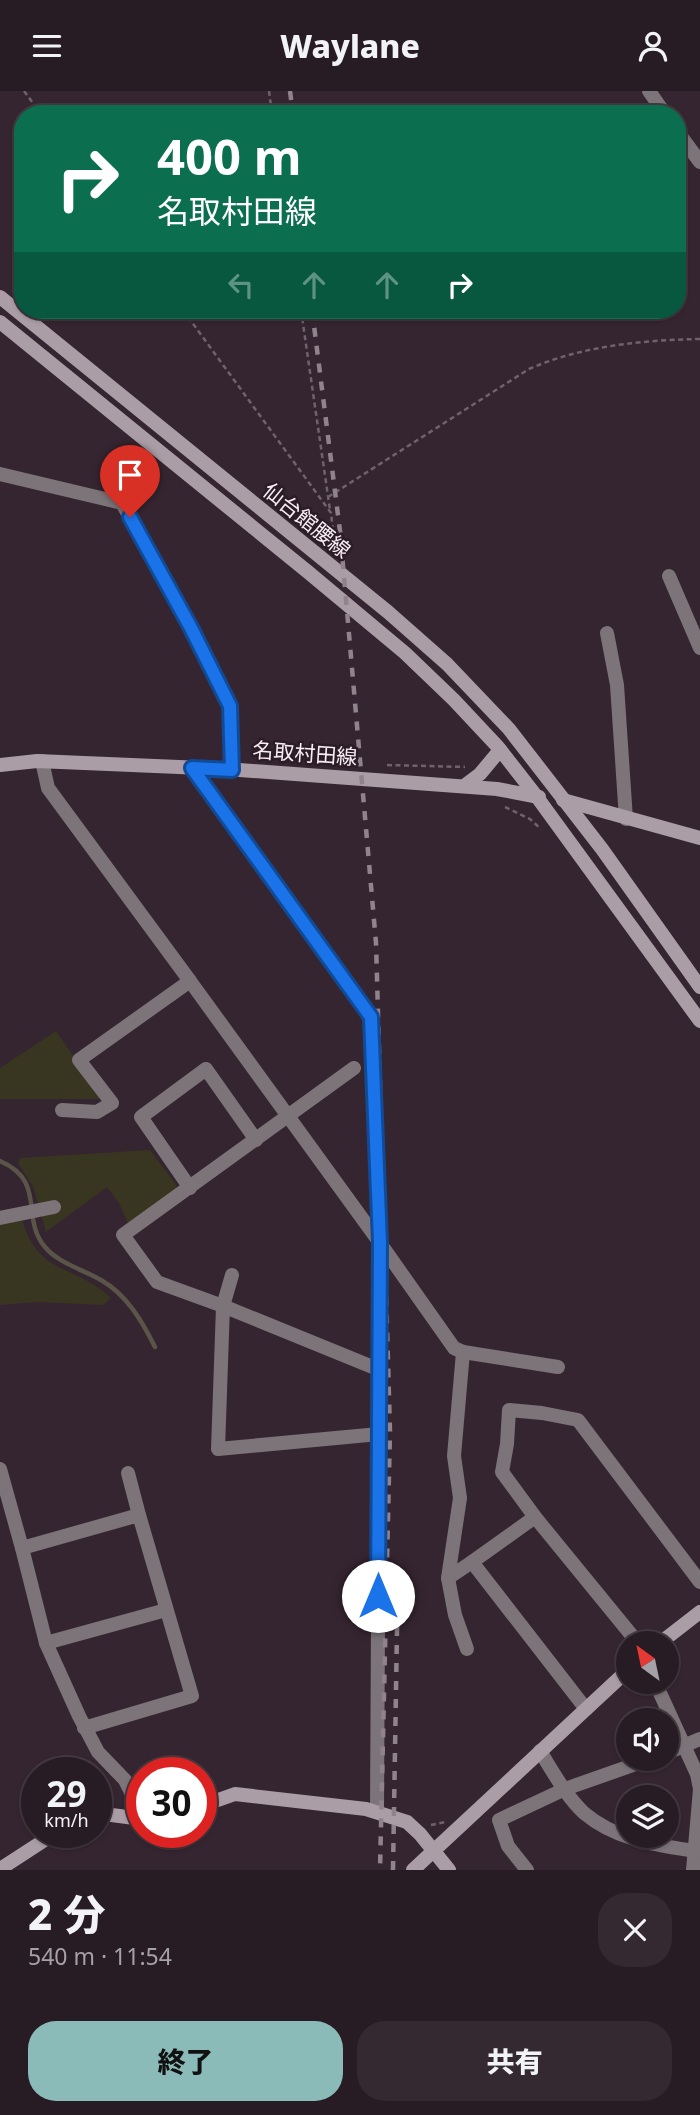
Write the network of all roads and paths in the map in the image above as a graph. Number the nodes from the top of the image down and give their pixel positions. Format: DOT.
graph roads {
  1 [pos="686,143"];
  2 [pos="700,162"];
  3 [pos="0,297"];
  4 [pos="14,308"];
  5 [pos="27,319"];
  6 [pos="190,319"];
  7 [pos="302,319"];
  8 [pos="0,322"];
  9 [pos="700,339"];
  10 [pos="0,474"];
  11 [pos="328,497"];
  12 [pos="331,513"];
  13 [pos="328,564"];
  14 [pos="669,576"];
  15 [pos="607,633"];
  16 [pos="700,648"];
  17 [pos="500,750"];
  18 [pos="42,761"];
  19 [pos="0,765"];
  20 [pos="192,768"];
  21 [pos="232,770"];
  22 [pos="464,786"];
  23 [pos="537,797"];
  24 [pos="563,800"];
  25 [pos="503,806"];
  26 [pos="626,819"];
  27 [pos="547,835"];
  28 [pos="700,838"];
  29 [pos="190,981"];
  30 [pos="700,987"];
  31 [pos="700,1021"];
  32 [pos="354,1068"];
  33 [pos="62,1110"];
  34 [pos="289,1117"];
  35 [pos="256,1140"];
  36 [pos="190,1188"];
  37 [pos="54,1207"];
  38 [pos="0,1218"];
  39 [pos="380,1243"];
  40 [pos="232,1275"];
  41 [pos="223,1306"];
  42 [pos="463,1352"];
  43 [pos="558,1367"];
  44 [pos="380,1370"];
  45 [pos="379,1434"];
  46 [pos="0,1469"];
  47 [pos="128,1473"];
  48 [pos="4,1493"];
  49 [pos="139,1515"];
  50 [pos="535,1517"];
  51 [pos="22,1548"];
  52 [pos="472,1562"];
  53 [pos="448,1578"];
  54 [pos="700,1582"];
  55 [pos="166,1610"];
  56 [pos="700,1612"];
  57 [pos="628,1631"];
  58 [pos="675,1631"];
  59 [pos="46,1643"];
  60 [pos="467,1649"];
  61 [pos="616,1681"];
  62 [pos="661,1694"];
  63 [pos="586,1709"];
  64 [pos="85,1728"];
  65 [pos="700,1739"];
  66 [pos="686,1746"];
  67 [pos="679,1749"];
  68 [pos="540,1751"];
  69 [pos="616,1771"];
  70 [pos="126,1782"];
  71 [pos="565,1789"];
  72 [pos="217,1800"];
  73 [pos="377,1812"];
  74 [pos="699,1822"];
  75 [pos="32,1848"];
  76 [pos="434,1851"];
  77 [pos="695,1851"];
  78 [pos="0,1868"];
  79 [pos="413,1870"];
  80 [pos="449,1870"];
  81 [pos="527,1870"];
  82 [pos="694,1870"];
  1 -- 2 [label="street"];
  3 -- 4 [label="main road, 仙台館腰線"];
  5 -- 13 [label="main road, 仙台館腰線"];
  6 -- 12 [label="path"];
  7 -- 11 [label="path"];
  8 -- 17 [label="main road, 仙台館腰線"];
  9 -- 11 [label="path"];
  10 -- 21 [label="street"];
  11 -- 12 [label="path"];
  12 -- 13 [label="path"];
  13 -- 24 [label="main road, 仙台館腰線"];
  14 -- 16 [label="street"];
  15 -- 26 [label="street"];
  17 -- 22 [label="main road"];
  17 -- 23 [label="main road, 仙台館腰線"];
  18 -- 19 [label="main road, 名取村田線"];
  18 -- 20 [label="main road, 名取村田線"];
  18 -- 29 [label="street"];
  20 -- 21 [label="main road, 名取村田線"];
  20 -- 39 [label="street"];
  21 -- 22 [label="main road, 名取村田線"];
  22 -- 23 [label="main road, 名取村田線"];
  23 -- 24 [label="main road, 名取村田線"];
  23 -- 31 [label="main road, 仙台館腰線"];
  24 -- 26 [label="main road, 名取村田線"];
  24 -- 30 [label="main road, 仙台館腰線"];
  25 -- 27 [label="path"];
  26 -- 28 [label="main road, 名取村田線"];
  29 -- 33 [label="street"];
  29 -- 34 [label="street"];
  32 -- 34 [label="street"];
  34 -- 35 [label="street"];
  34 -- 39 [label="street"];
  35 -- 36 [label="street"];
  35 -- 36 [label="street"];
  36 -- 41 [label="street"];
  37 -- 38 [label="street"];
  39 -- 42 [label="street"];
  39 -- 44 [label="street"];
  40 -- 41 [label="street"];
  41 -- 44 [label="street"];
  41 -- 45 [label="street"];
  42 -- 43 [label="street"];
  42 -- 53 [label="street"];
  44 -- 45 [label="street"];
  45 -- 73 [label="street"];
  46 -- 48 [label="street"];
  47 -- 49 [label="street"];
  48 -- 51 [label="street"];
  49 -- 51 [label="street"];
  49 -- 55 [label="street"];
  50 -- 52 [label="street"];
  50 -- 54 [label="street"];
  50 -- 57 [label="street"];
  51 -- 59 [label="street"];
  52 -- 53 [label="street"];
  52 -- 63 [label="street"];
  53 -- 60 [label="street"];
  55 -- 59 [label="street"];
  55 -- 64 [label="street"];
  56 -- 58 [label="main road"];
  59 -- 64 [label="street"];
  61 -- 63 [label="main road"];
  62 -- 66 [label="street"];
  63 -- 68 [label="main road"];
  64 -- 70 [label="street"];
  65 -- 66 [label="street"];
  66 -- 67 [label="street"];
  66 -- 74 [label="street"];
  68 -- 71 [label="street"];
  68 -- 76 [label="main road"];
  69 -- 71 [label="street"];
  71 -- 77 [label="street"];
  71 -- 81 [label="street"];
  72 -- 73 [label="main road"];
  73 -- 76 [label="main road"];
  74 -- 77 [label="street"];
  75 -- 78 [label="main road"];
  76 -- 79 [label="main road"];
  76 -- 80 [label="main road"];
  77 -- 82 [label="street"];
}
